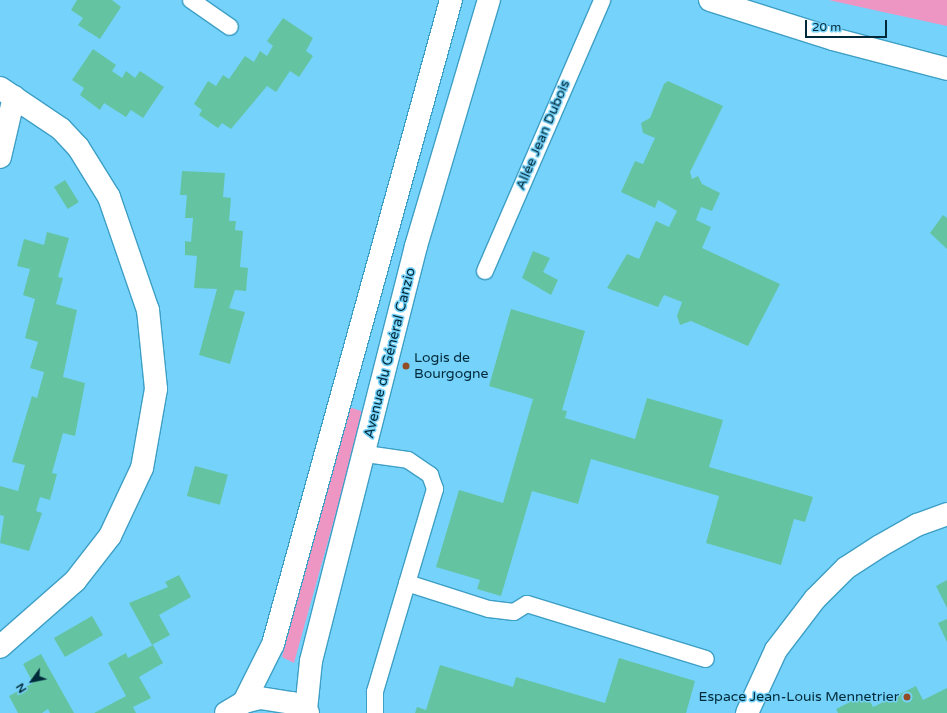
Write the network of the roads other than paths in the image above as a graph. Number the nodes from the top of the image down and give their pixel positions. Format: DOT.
graph roads {
  1 [pos="191,0"];
  2 [pos="451,0"];
  3 [pos="489,0"];
  4 [pos="602,0"];
  5 [pos="710,0"];
  6 [pos="230,27"];
  7 [pos="947,69"];
  8 [pos="7,93"];
  9 [pos="0,157"];
  10 [pos="485,270"];
  11 [pos="366,454"];
  12 [pos="947,514"];
  13 [pos="407,582"];
  14 [pos="0,647"];
  15 [pos="706,659"];
  16 [pos="244,702"];
  17 [pos="307,712"];
  18 [pos="226,713"];
  19 [pos="375,713"];
  20 [pos="747,713"];
  1 -- 6 [label="lane"];
  2 -- 16 [label="street"];
  3 -- 11 [label="street, Avenue du Général Canzio"];
  4 -- 10 [label="lane, Allée Jean Dubois"];
  5 -- 7 [label="street"];
  8 -- 9 [label="street"];
  8 -- 14 [label="street"];
  11 -- 13 [label="lane"];
  11 -- 17 [label="street, Avenue du Général Canzio"];
  12 -- 20 [label="street"];
  13 -- 15 [label="lane"];
  13 -- 19 [label="lane"];
  16 -- 17 [label="street"];
  16 -- 18 [label="street"];
}
